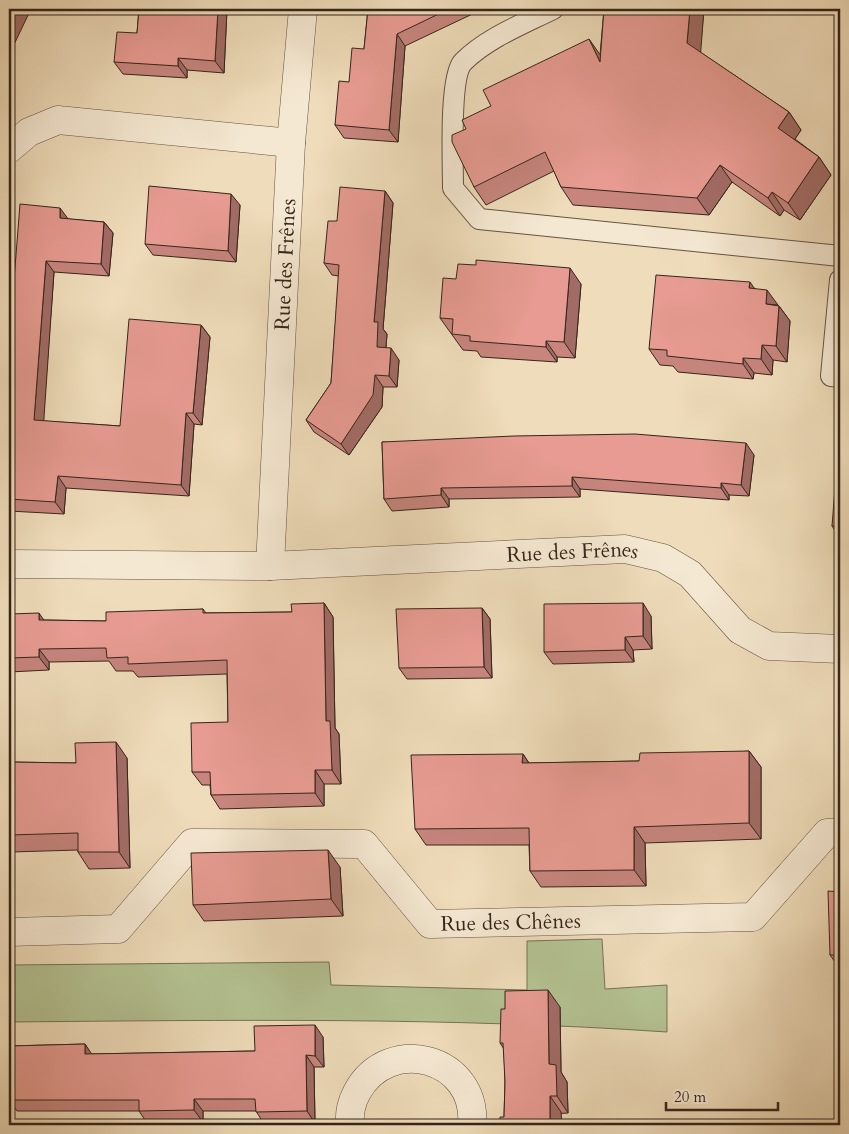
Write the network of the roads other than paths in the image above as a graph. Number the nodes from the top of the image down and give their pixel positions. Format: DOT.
graph roads {
  1 [pos="302,9"];
  2 [pos="553,9"];
  3 [pos="291,143"];
  4 [pos="9,150"];
  5 [pos="840,256"];
  6 [pos="840,280"];
  7 [pos="840,377"];
  8 [pos="9,564"];
  9 [pos="270,566"];
  10 [pos="840,649"];
  11 [pos="840,832"];
  12 [pos="9,932"];
  13 [pos="351,1125"];
  14 [pos="472,1125"];
  1 -- 3 [label="street, Rue des Frênes"];
  2 -- 5 [label="lane"];
  3 -- 4 [label="street"];
  3 -- 9 [label="street, Rue des Frênes"];
  6 -- 7 [label="lane"];
  8 -- 9 [label="street, Rue des Frênes"];
  9 -- 10 [label="street, Rue des Frênes"];
  11 -- 12 [label="street, Rue des Chênes"];
  13 -- 14 [label="street"];
}
